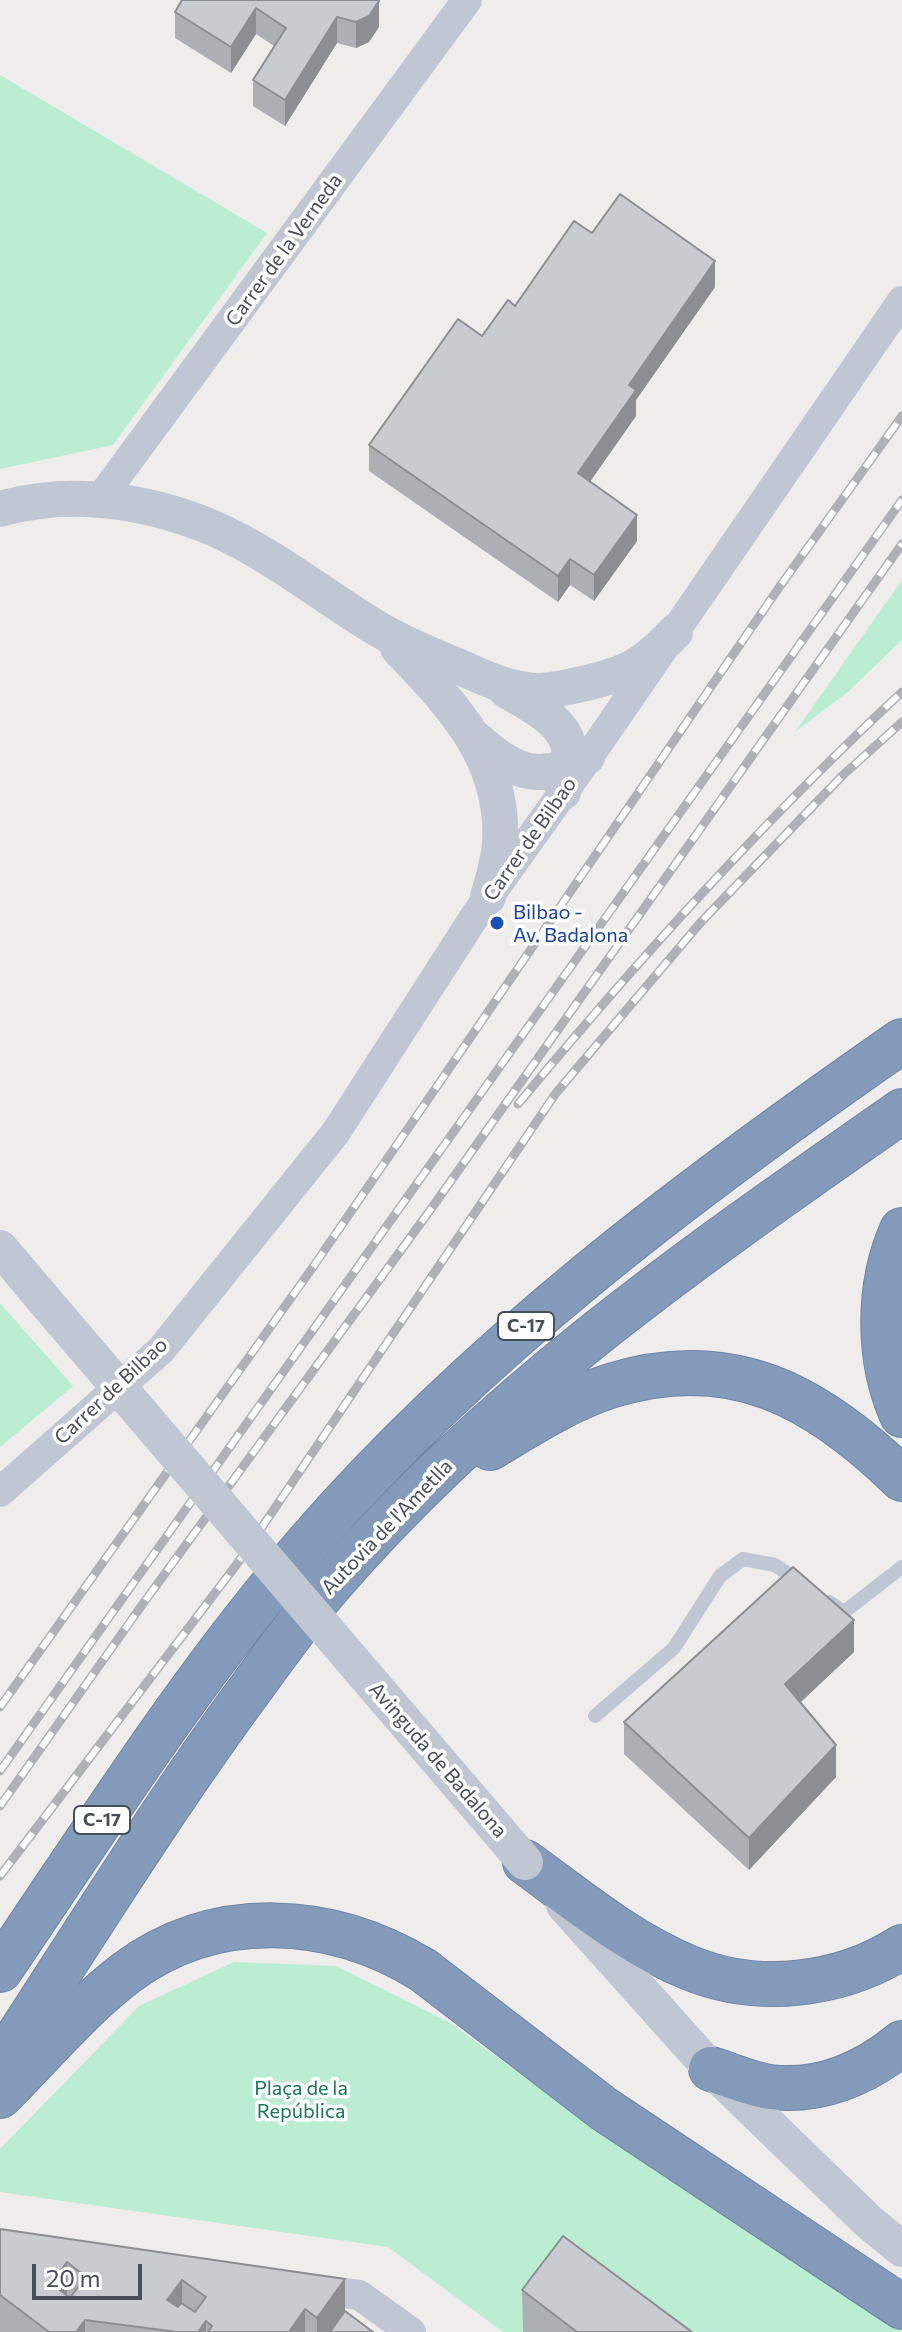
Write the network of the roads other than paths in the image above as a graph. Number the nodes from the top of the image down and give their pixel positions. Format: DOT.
graph roads {
  1 [pos="467,0"];
  2 [pos="902,301"];
  3 [pos="100,499"];
  4 [pos="0,509"];
  5 [pos="380,630"];
  6 [pos="675,632"];
  7 [pos="494,682"];
  8 [pos="474,738"];
  9 [pos="573,772"];
  10 [pos="488,897"];
  11 [pos="902,1041"];
  12 [pos="902,1111"];
  13 [pos="902,1230"];
  14 [pos="0,1248"];
  15 [pos="902,1415"];
  16 [pos="902,1479"];
  17 [pos="419,1490"];
  18 [pos="0,1492"];
  19 [pos="902,1567"];
  20 [pos="595,1716"];
  21 [pos="525,1862"];
  22 [pos="902,1947"];
  23 [pos="0,1970"];
  24 [pos="902,2043"];
  25 [pos="0,2064"];
  26 [pos="711,2069"];
  27 [pos="0,2096"];
  28 [pos="902,2249"];
  29 [pos="281,2285"];
  30 [pos="902,2307"];
  31 [pos="411,2332"];
  1 -- 3 [label="street, Carrer de la Verneda"];
  2 -- 6 [label="street, Carrer de Bilbao"];
  3 -- 4 [label="street"];
  3 -- 5 [label="street"];
  5 -- 7 [label="street"];
  5 -- 8 [label="street"];
  6 -- 7 [label="street"];
  6 -- 9 [label="street, Carrer de Bilbao"];
  7 -- 9 [label="street"];
  8 -- 9 [label="street"];
  8 -- 10 [label="street"];
  9 -- 10 [label="street, Carrer de Bilbao"];
  10 -- 18 [label="street, Carrer de Bilbao"];
  11 -- 23 [label="highway, C-17"];
  12 -- 17 [label="highway, Autovia de l'Ametlla / C-17"];
  13 -- 15 [label="highway"];
  14 -- 21 [label="street, Avinguda de Badalona, bridge"];
  16 -- 17 [label="highway"];
  17 -- 25 [label="highway, Autovia de l'Ametlla / C-17"];
  19 -- 20 [label="lane"];
  21 -- 22 [label="highway"];
  21 -- 26 [label="street, Avinguda de Badalona"];
  24 -- 26 [label="highway"];
  26 -- 28 [label="street, Avinguda de Badalona"];
  27 -- 30 [label="highway"];
  29 -- 31 [label="street"];
}
